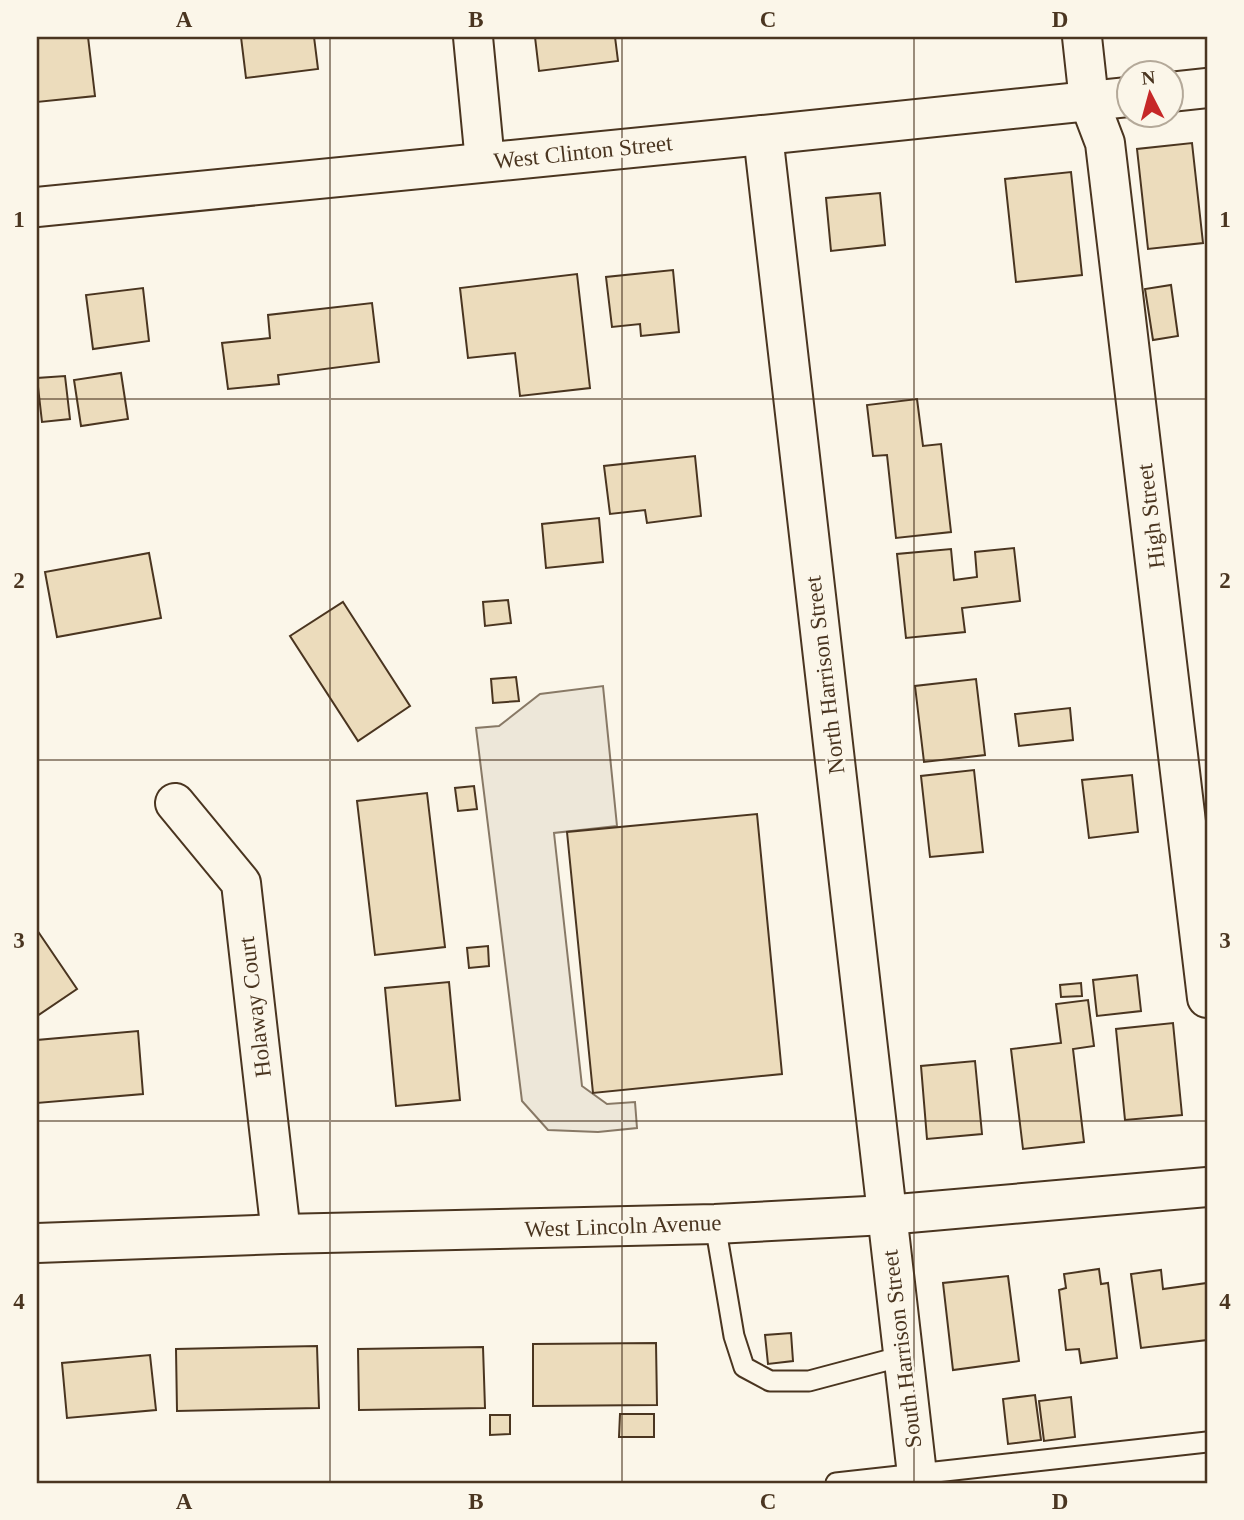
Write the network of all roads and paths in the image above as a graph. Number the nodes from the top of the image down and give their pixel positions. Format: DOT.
graph roads {
  1 [pos="473,37"];
  2 [pos="1082,37"];
  3 [pos="1207,88"];
  4 [pos="1184,91"];
  5 [pos="1114,99"];
  6 [pos="1089,102"];
  7 [pos="763,135"];
  8 [pos="485,162"];
  9 [pos="37,207"];
  10 [pos="175,803"];
  11 [pos="1207,998"];
  12 [pos="1207,1187"];
  13 [pos="886,1215"];
  14 [pos="715,1224"];
  15 [pos="281,1234"];
  16 [pos="37,1243"];
  17 [pos="903,1356"];
  18 [pos="1207,1442"];
  19 [pos="918,1479"];
  20 [pos="836,1483"];
  1 -- 8 [label="street"];
  2 -- 6 [label="street, High Street"];
  3 -- 4 [label="street"];
  5 -- 6 [label="street, West Clinton Street"];
  6 -- 7 [label="street, West Clinton Street"];
  6 -- 11 [label="street, High Street"];
  7 -- 8 [label="street, West Clinton Street"];
  7 -- 13 [label="street, North Harrison Street"];
  8 -- 9 [label="street, West Clinton Street"];
  10 -- 15 [label="street, Holaway Court"];
  12 -- 13 [label="street, West Lincoln Avenue"];
  13 -- 14 [label="street, West Lincoln Avenue"];
  13 -- 17 [label="street, South Harrison Street"];
  14 -- 15 [label="street, West Lincoln Avenue"];
  14 -- 17 [label="lane"];
  15 -- 16 [label="street, West Lincoln Avenue"];
  17 -- 19 [label="street, South Harrison Street"];
  18 -- 19 [label="lane"];
  19 -- 20 [label="lane"];
}
